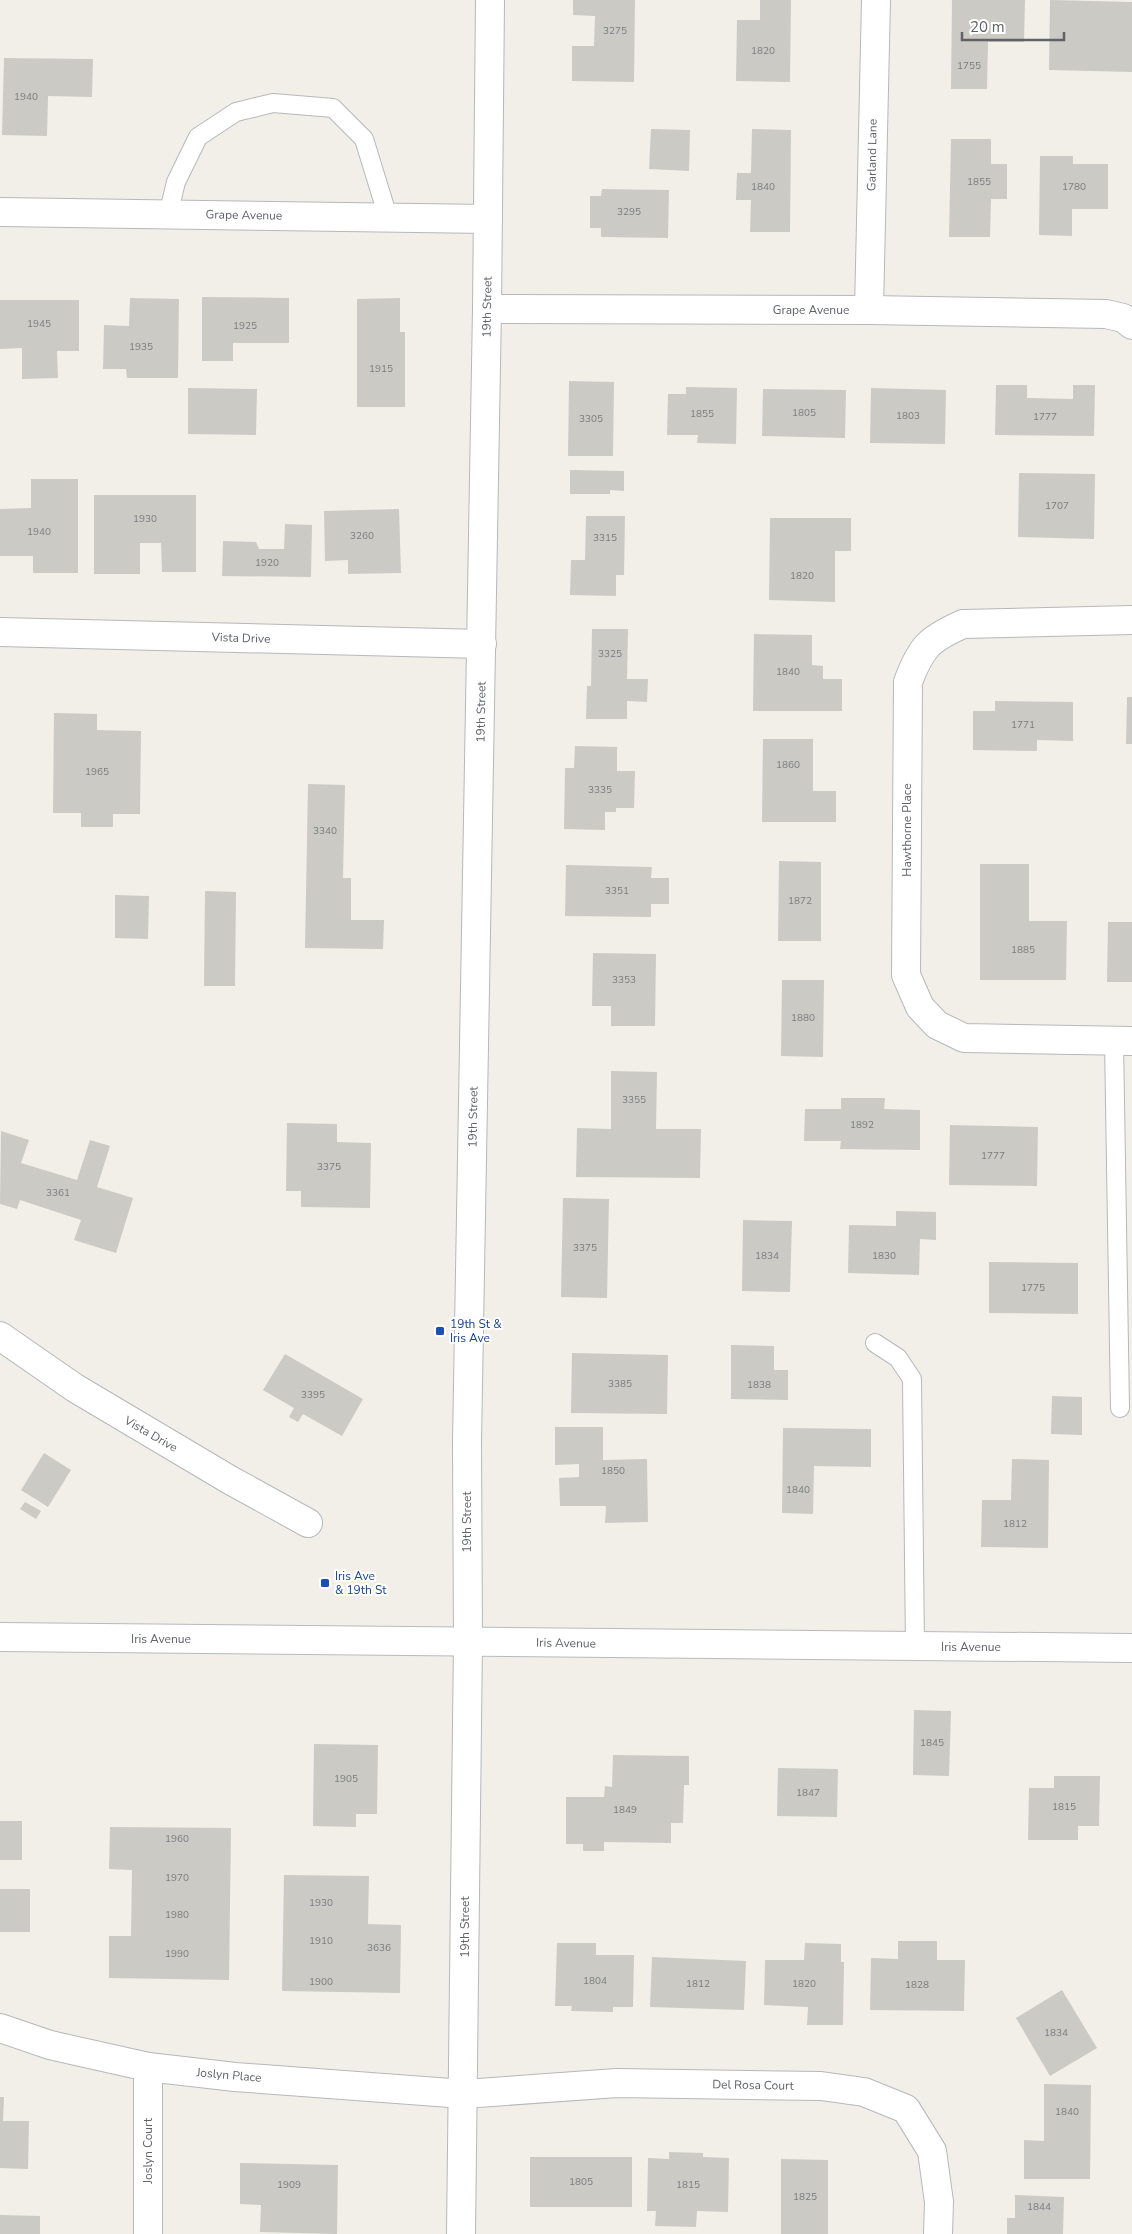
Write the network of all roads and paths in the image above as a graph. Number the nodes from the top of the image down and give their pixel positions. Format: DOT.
graph roads {
  1 [pos="490,0"];
  2 [pos="876,0"];
  3 [pos="0,212"];
  4 [pos="168,215"];
  5 [pos="388,218"];
  6 [pos="488,219"];
  7 [pos="487,309"];
  8 [pos="869,310"];
  9 [pos="1132,325"];
  10 [pos="1132,620"];
  11 [pos="0,632"];
  12 [pos="482,644"];
  13 [pos="1123,1041"];
  14 [pos="0,1336"];
  15 [pos="875,1343"];
  16 [pos="1120,1408"];
  17 [pos="308,1523"];
  18 [pos="0,1638"];
  19 [pos="468,1641"];
  20 [pos="915,1647"];
  21 [pos="1132,1648"];
  22 [pos="0,2028"];
  23 [pos="148,2067"];
  24 [pos="464,2094"];
  25 [pos="148,2234"];
  26 [pos="462,2234"];
  27 [pos="938,2234"];
  1 -- 6 [label="street, 19th Street"];
  2 -- 8 [label="street, Garland Lane"];
  3 -- 4 [label="street, Grape Avenue"];
  4 -- 5 [label="street, Grape Avenue"];
  4 -- 5 [label="lane"];
  5 -- 6 [label="street, Grape Avenue"];
  6 -- 7 [label="street, 19th Street"];
  7 -- 8 [label="street, Grape Avenue"];
  7 -- 12 [label="street, 19th Street"];
  8 -- 9 [label="street, Grape Avenue"];
  10 -- 13 [label="street, Hawthorne Place"];
  11 -- 12 [label="street, Vista Drive"];
  12 -- 19 [label="street, 19th Street"];
  13 -- 16 [label="lane"];
  14 -- 17 [label="street, Vista Drive"];
  15 -- 20 [label="lane"];
  18 -- 19 [label="street, Iris Avenue"];
  19 -- 20 [label="street, Iris Avenue"];
  19 -- 24 [label="street, 19th Street"];
  20 -- 21 [label="street, Iris Avenue"];
  22 -- 23 [label="street, Joslyn Place"];
  23 -- 24 [label="street, Joslyn Place"];
  23 -- 25 [label="street, Joslyn Court"];
  24 -- 26 [label="street, 19th Street"];
  24 -- 27 [label="street, Del Rosa Court"];
}
